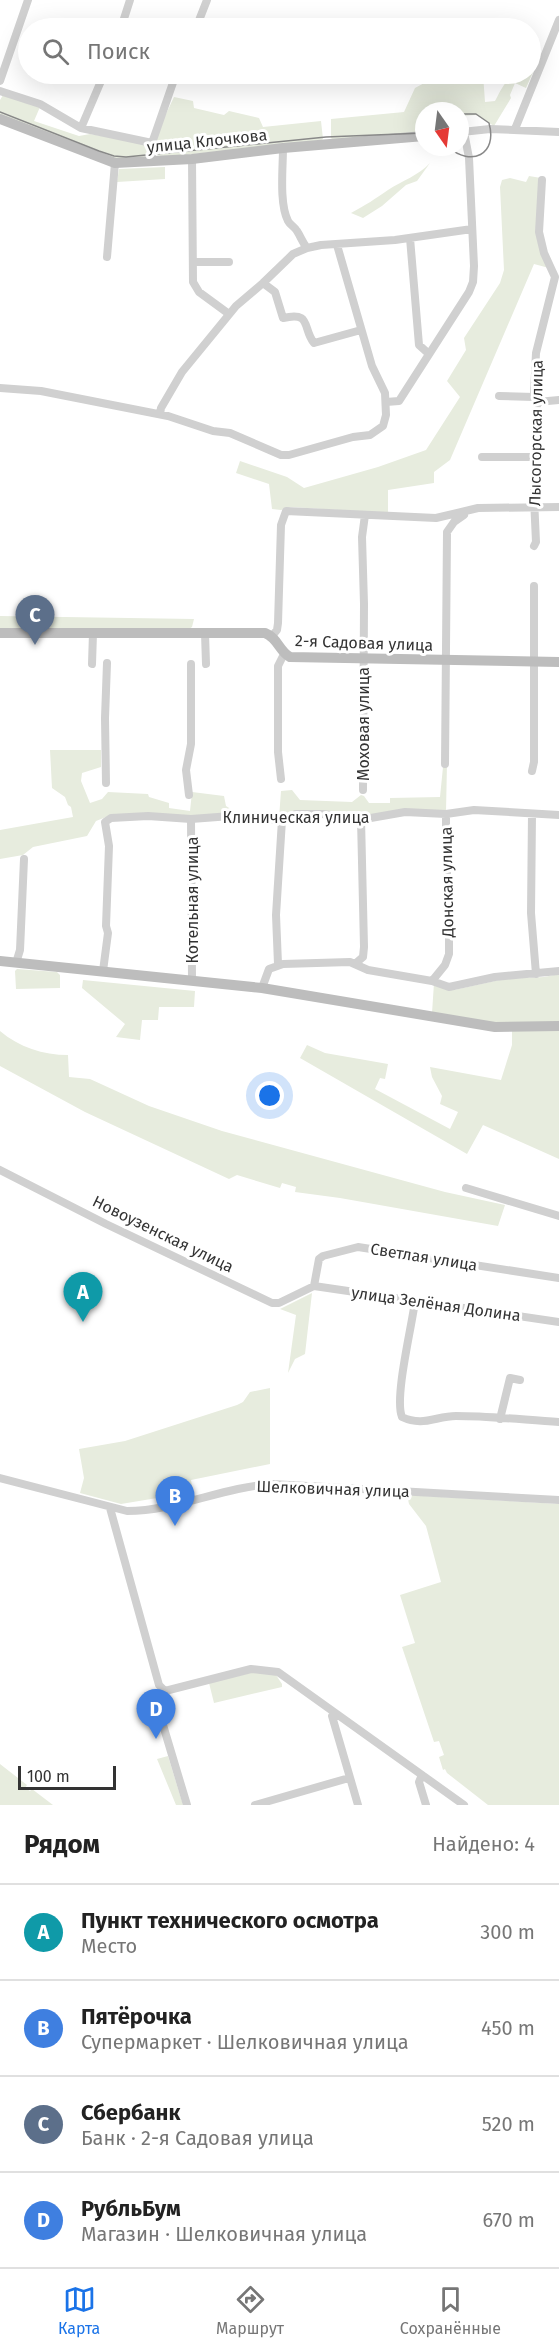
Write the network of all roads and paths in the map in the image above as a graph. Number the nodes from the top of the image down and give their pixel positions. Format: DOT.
graph roads {
  1 [pos="28,0"];
  2 [pos="130,0"];
  3 [pos="207,0"];
  4 [pos="22,18"];
  5 [pos="124,18"];
  6 [pos="200,18"];
  7 [pos="559,20"];
  8 [pos="18,29"];
  9 [pos="541,65"];
  10 [pos="0,81"];
  11 [pos="100,84"];
  12 [pos="173,84"];
  13 [pos="533,84"];
  14 [pos="0,91"];
  15 [pos="0,119"];
  16 [pos="81,128"];
  17 [pos="515,129"];
  18 [pos="469,132"];
  19 [pos="559,132"];
  20 [pos="415,137"];
  21 [pos="152,143"];
  22 [pos="283,148"];
  23 [pos="468,156"];
  24 [pos="192,159"];
  25 [pos="152,162"];
  26 [pos="115,163"];
  27 [pos="542,180"];
  28 [pos="472,229"];
  29 [pos="410,238"];
  30 [pos="337,245"];
  31 [pos="307,248"];
  32 [pos="107,256"];
  33 [pos="194,262"];
  34 [pos="229,262"];
  35 [pos="557,277"];
  36 [pos="263,283"];
  37 [pos="229,314"];
  38 [pos="361,330"];
  39 [pos="429,354"];
  40 [pos="0,388"];
  41 [pos="499,396"];
  42 [pos="536,400"];
  43 [pos="559,400"];
  44 [pos="386,402"];
  45 [pos="160,414"];
  46 [pos="482,457"];
  47 [pos="535,457"];
  48 [pos="535,507"];
  49 [pos="559,507"];
  50 [pos="469,509"];
  51 [pos="365,515"];
  52 [pos="534,546"];
  53 [pos="534,586"];
  54 [pos="0,633"];
  55 [pos="93,633"];
  56 [pos="205,633"];
  57 [pos="272,636"];
  58 [pos="284,654"];
  59 [pos="363,659"];
  60 [pos="446,660"];
  61 [pos="533,662"];
  62 [pos="559,662"];
  63 [pos="107,663"];
  64 [pos="93,664"];
  65 [pos="191,664"];
  66 [pos="206,664"];
  67 [pos="445,764"];
  68 [pos="532,771"];
  69 [pos="281,778"];
  70 [pos="106,783"];
  71 [pos="363,790"];
  72 [pos="189,795"];
  73 [pos="446,814"];
  74 [pos="532,814"];
  75 [pos="559,815"];
  76 [pos="191,819"];
  77 [pos="361,819"];
  78 [pos="282,820"];
  79 [pos="24,859"];
  80 [pos="0,961"];
  81 [pos="16,963"];
  82 [pos="356,963"];
  83 [pos="278,964"];
  84 [pos="103,971"];
  85 [pos="559,971"];
  86 [pos="536,974"];
  87 [pos="192,981"];
  88 [pos="432,981"];
  89 [pos="262,988"];
  90 [pos="559,1026"];
  91 [pos="0,1170"];
  92 [pos="466,1188"];
  93 [pos="559,1216"];
  94 [pos="559,1278"];
  95 [pos="314,1286"];
  96 [pos="415,1301"];
  97 [pos="559,1322"];
  98 [pos="520,1380"];
  99 [pos="500,1419"];
  100 [pos="559,1422"];
  101 [pos="0,1478"];
  102 [pos="559,1500"];
  103 [pos="110,1508"];
  104 [pos="165,1691"];
  105 [pos="334,1712"];
  106 [pos="422,1775"];
  107 [pos="349,1778"];
  108 [pos="186,1805"];
  109 [pos="255,1805"];
  110 [pos="358,1805"];
  111 [pos="426,1805"];
  112 [pos="464,1805"];
  1 -- 4 [label="street"];
  2 -- 5 [label="street"];
  3 -- 6 [label="street"];
  7 -- 9 [label="street"];
  8 -- 10 [label="street"];
  11 -- 16 [label="street"];
  12 -- 21 [label="street"];
  13 -- 17 [label="street"];
  14 -- 16 [label="street"];
  15 -- 26 [label="street, улица Клочкова"];
  16 -- 21 [label="street"];
  17 -- 18 [label="street"];
  17 -- 19 [label="street"];
  20 -- 22 [label="street, улица Клочкова"];
  21 -- 25 [label="street"];
  22 -- 24 [label="street, улица Клочкова"];
  22 -- 31 [label="street"];
  23 -- 28 [label="street"];
  24 -- 25 [label="street, улица Клочкова"];
  24 -- 33 [label="street"];
  25 -- 26 [label="street, улица Клочкова"];
  26 -- 32 [label="street"];
  27 -- 35 [label="street, Лысогорская улица"];
  28 -- 29 [label="street"];
  28 -- 39 [label="street"];
  29 -- 30 [label="street"];
  29 -- 39 [label="street"];
  30 -- 31 [label="street"];
  30 -- 38 [label="street"];
  31 -- 36 [label="street"];
  33 -- 34 [label="street"];
  33 -- 37 [label="street"];
  35 -- 42 [label="street, Лысогорская улица"];
  36 -- 37 [label="street"];
  36 -- 38 [label="street"];
  37 -- 45 [label="street"];
  38 -- 44 [label="street"];
  39 -- 44 [label="street"];
  40 -- 45 [label="street"];
  41 -- 42 [label="street"];
  42 -- 43 [label="street"];
  42 -- 47 [label="street, Лысогорская улица"];
  44 -- 45 [label="street"];
  46 -- 47 [label="street"];
  47 -- 48 [label="street, Лысогорская улица"];
  48 -- 49 [label="street"];
  48 -- 50 [label="street"];
  48 -- 52 [label="street, Лысогорская улица"];
  50 -- 51 [label="street"];
  50 -- 60 [label="street"];
  51 -- 57 [label="street"];
  51 -- 59 [label="street, Моховая улица"];
  53 -- 61 [label="street"];
  54 -- 55 [label="street, 2-я Садовая улица"];
  55 -- 56 [label="street, 2-я Садовая улица"];
  55 -- 64 [label="street"];
  56 -- 57 [label="street, 2-я Садовая улица"];
  56 -- 66 [label="street"];
  57 -- 58 [label="street, 2-я Садовая улица"];
  58 -- 59 [label="street, 2-я Садовая улица"];
  58 -- 69 [label="street"];
  59 -- 60 [label="street, 2-я Садовая улица"];
  59 -- 71 [label="street, Моховая улица"];
  60 -- 61 [label="street, 2-я Садовая улица"];
  60 -- 67 [label="street"];
  61 -- 62 [label="street, 2-я Садовая улица"];
  61 -- 68 [label="street"];
  63 -- 70 [label="street"];
  65 -- 72 [label="street"];
  73 -- 74 [label="street, Клиническая улица"];
  73 -- 77 [label="street, Клиническая улица"];
  73 -- 88 [label="street, Донская улица"];
  74 -- 75 [label="street, Клиническая улица"];
  74 -- 86 [label="street"];
  76 -- 78 [label="street, Клиническая улица"];
  76 -- 84 [label="street, Клиническая улица"];
  76 -- 87 [label="street, Котельная улица"];
  77 -- 78 [label="street, Клиническая улица"];
  77 -- 82 [label="street"];
  78 -- 83 [label="street"];
  79 -- 81 [label="street"];
  80 -- 81 [label="street"];
  81 -- 84 [label="street"];
  82 -- 83 [label="street"];
  82 -- 88 [label="street"];
  83 -- 89 [label="street"];
  84 -- 87 [label="street"];
  85 -- 86 [label="street"];
  86 -- 88 [label="street"];
  87 -- 89 [label="street"];
  89 -- 90 [label="street"];
  91 -- 95 [label="street, Новоузенская улица"];
  92 -- 93 [label="street"];
  94 -- 95 [label="street, Светлая улица"];
  95 -- 96 [label="street, улица Зелёная Долина"];
  96 -- 97 [label="street, улица Зелёная Долина"];
  96 -- 99 [label="street"];
  98 -- 99 [label="street"];
  99 -- 100 [label="street"];
  101 -- 103 [label="street, Шелковичная улица"];
  102 -- 103 [label="street, Шелковичная улица"];
  103 -- 104 [label="street"];
  104 -- 105 [label="street"];
  104 -- 108 [label="street"];
  105 -- 106 [label="street"];
  105 -- 107 [label="street"];
  106 -- 111 [label="street"];
  106 -- 112 [label="street"];
  107 -- 109 [label="street"];
  107 -- 110 [label="street"];
}
